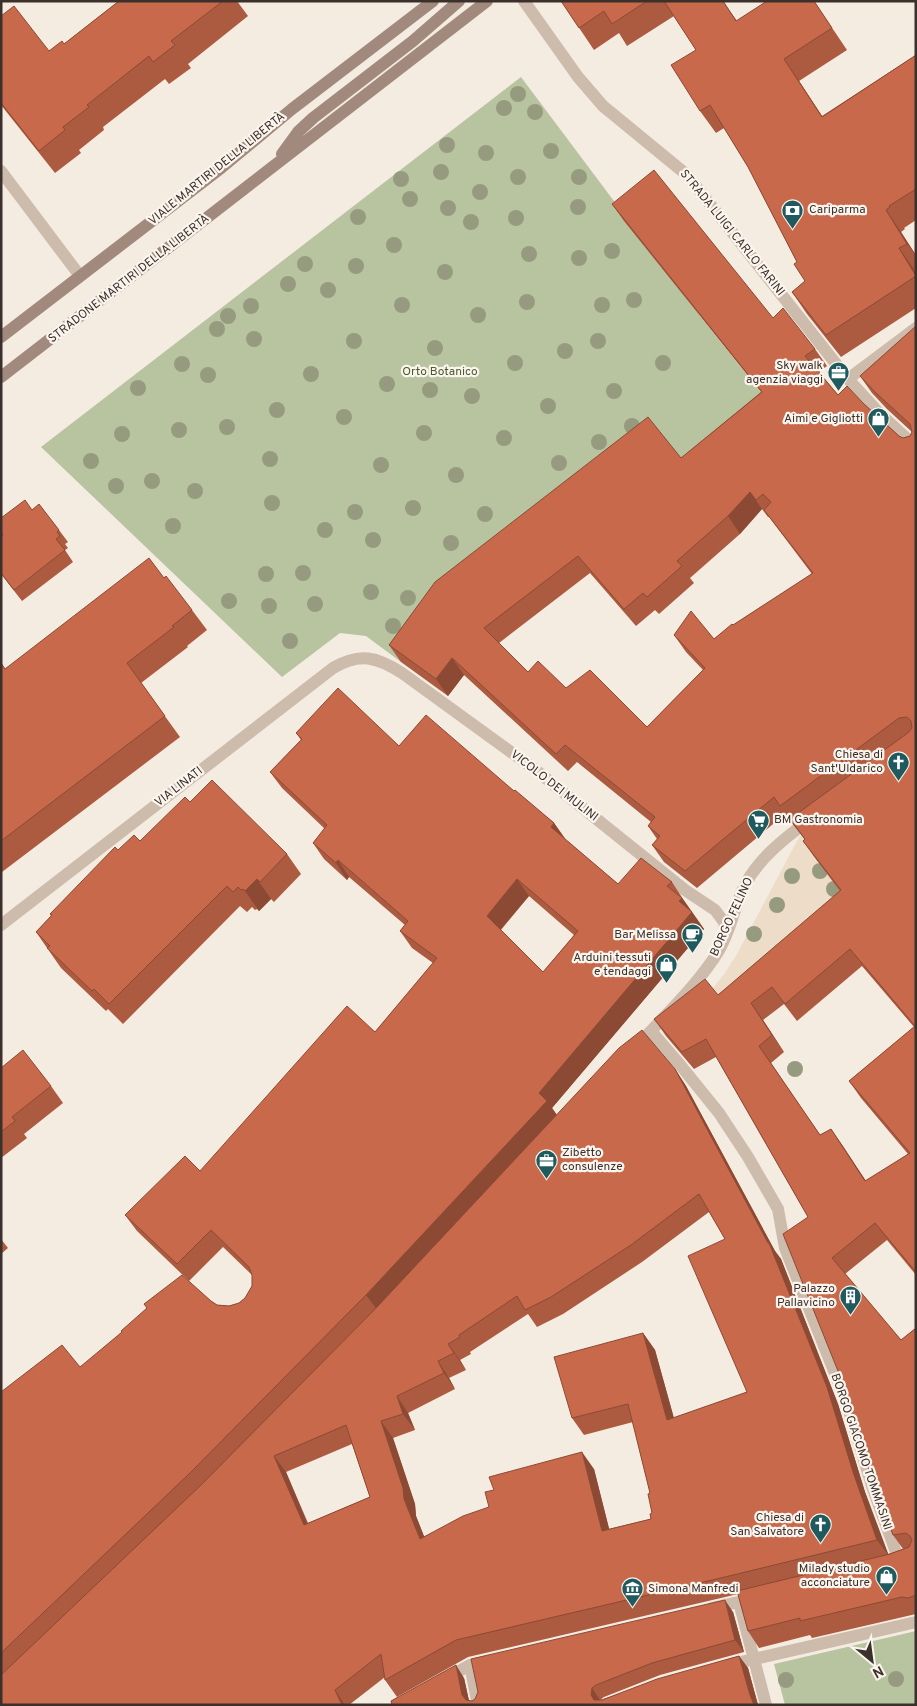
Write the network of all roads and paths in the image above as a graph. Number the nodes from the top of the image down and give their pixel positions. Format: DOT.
graph roads {
  1 [pos="433,1"];
  2 [pos="459,1"];
  3 [pos="487,1"];
  4 [pos="524,1"];
  5 [pos="1,171"];
  6 [pos="258,180"];
  7 [pos="80,276"];
  8 [pos="916,328"];
  9 [pos="1,337"];
  10 [pos="1,377"];
  11 [pos="848,378"];
  12 [pos="916,447"];
  13 [pos="362,658"];
  14 [pos="818,814"];
  15 [pos="1,925"];
  16 [pos="726,937"];
  17 [pos="651,1031"];
  18 [pos="624,1059"];
  19 [pos="916,1558"];
  20 [pos="768,1595"];
  21 [pos="739,1602"];
  22 [pos="701,1611"];
  23 [pos="916,1622"];
  24 [pos="753,1658"];
  25 [pos="499,1659"];
  26 [pos="470,1666"];
  27 [pos="717,1668"];
  28 [pos="431,1687"];
  29 [pos="478,1705"];
  30 [pos="766,1705"];
  1 -- 7 [label="main road, VIALE MARTIRI DELLA LIBERTÀ"];
  2 -- 6 [label="main road, STRADONE MARTIRI DELLA LIBERTÀ"];
  3 -- 6 [label="main road, STRADONE MARTIRI DELLA LIBERTÀ"];
  4 -- 11 [label="street, STRADA LUIGI CARLO FARINI"];
  5 -- 7 [label="street"];
  6 -- 10 [label="main road, STRADONE MARTIRI DELLA LIBERTÀ"];
  7 -- 9 [label="main road, VIALE MARTIRI DELLA LIBERTÀ"];
  8 -- 11 [label="street"];
  11 -- 12 [label="street, STRADA LUIGI CARLO FARINI"];
  13 -- 15 [label="street, VIA LINATI"];
  13 -- 16 [label="street, VICOLO DEI MULINI"];
  14 -- 16 [label="street, BORGO FELINO"];
  16 -- 17 [label="street, BORGO FELINO"];
  17 -- 18 [label="street, BORGO FELINO"];
  17 -- 19 [label="street, BORGO GIACOMO TOMMASINI"];
  20 -- 21 [label="street"];
  21 -- 22 [label="street"];
  21 -- 24 [label="street"];
  23 -- 24 [label="street"];
  24 -- 27 [label="street"];
  24 -- 30 [label="street"];
  25 -- 26 [label="street"];
  26 -- 28 [label="street"];
  26 -- 29 [label="street"];
}
